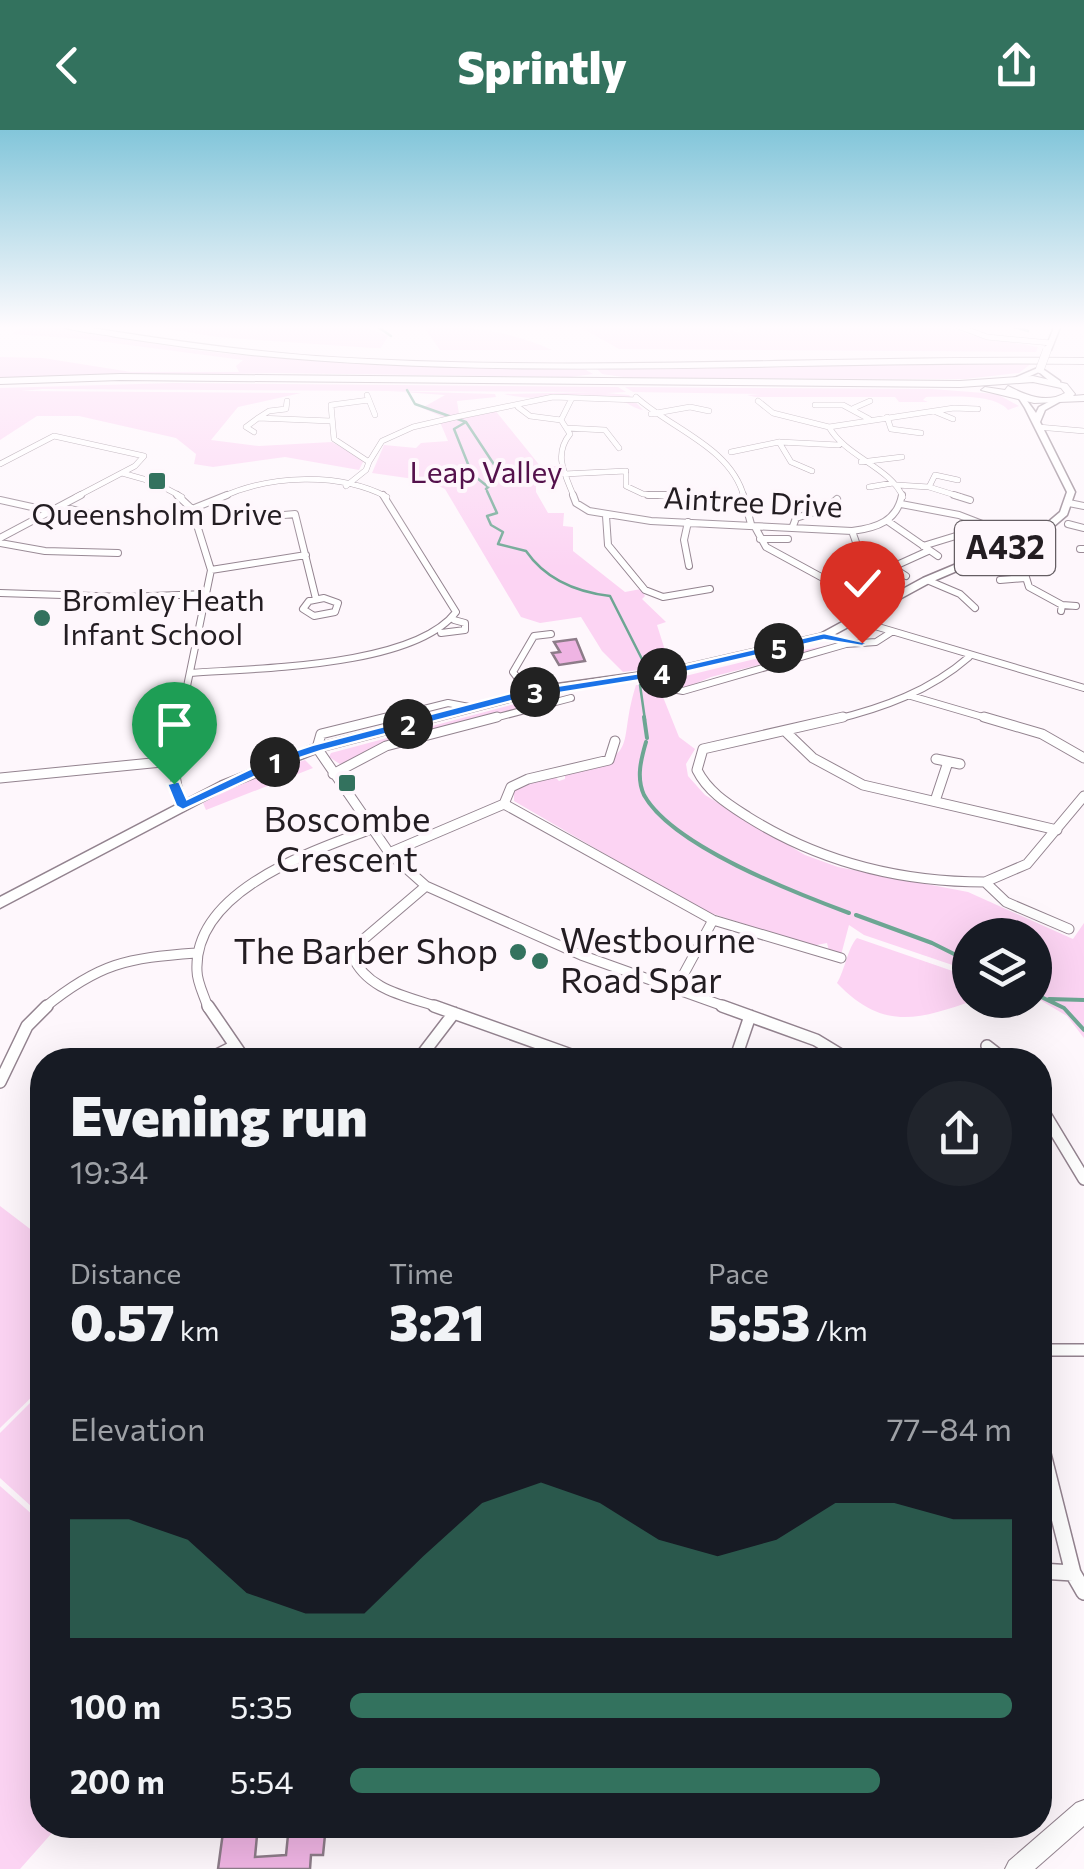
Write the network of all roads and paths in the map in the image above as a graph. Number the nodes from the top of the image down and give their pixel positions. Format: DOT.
graph roads {
  1 [pos="286,406"];
  2 [pos="334,406"];
  3 [pos="371,406"];
  4 [pos="507,406"];
  5 [pos="568,406"];
  6 [pos="645,406"];
  7 [pos="764,406"];
  8 [pos="837,406"];
  9 [pos="862,406"];
  10 [pos="959,406"];
  11 [pos="967,406"];
  12 [pos="1025,406"];
  13 [pos="1048,406"];
  14 [pos="854,408"];
  15 [pos="707,409"];
  16 [pos="978,410"];
  17 [pos="501,412"];
  18 [pos="936,412"];
  19 [pos="652,414"];
  20 [pos="375,415"];
  21 [pos="887,416"];
  22 [pos="258,418"];
  23 [pos="405,419"];
  24 [pos="953,419"];
  25 [pos="331,420"];
  26 [pos="561,420"];
  27 [pos="867,420"];
  28 [pos="1038,424"];
  29 [pos="829,427"];
  30 [pos="566,428"];
  31 [pos="408,429"];
  32 [pos="875,430"];
  33 [pos="1081,430"];
  34 [pos="254,432"];
  35 [pos="923,433"];
  36 [pos="779,442"];
  37 [pos="1084,442"];
  38 [pos="629,445"];
  39 [pos="839,446"];
  40 [pos="731,452"];
  41 [pos="902,457"];
  42 [pos="369,462"];
  43 [pos="862,462"];
  44 [pos="0,464"];
  45 [pos="812,471"];
  46 [pos="122,473"];
  47 [pos="564,474"];
  48 [pos="956,477"];
  49 [pos="895,484"];
  50 [pos="346,486"];
  51 [pos="870,487"];
  52 [pos="928,487"];
  53 [pos="672,493"];
  54 [pos="0,500"];
  55 [pos="1069,503"];
  56 [pos="901,504"];
  57 [pos="60,506"];
  58 [pos="847,506"];
  59 [pos="957,506"];
  60 [pos="1084,506"];
  61 [pos="192,509"];
  62 [pos="50,511"];
  63 [pos="284,515"];
  64 [pos="606,516"];
  65 [pos="109,518"];
  66 [pos="688,522"];
  67 [pos="888,522"];
  68 [pos="1068,524"];
  69 [pos="753,526"];
  70 [pos="794,526"];
  71 [pos="1084,528"];
  72 [pos="852,531"];
  73 [pos="954,534"];
  74 [pos="760,539"];
  75 [pos="788,539"];
  76 [pos="0,541"];
  77 [pos="1026,541"];
  78 [pos="854,544"];
  79 [pos="926,548"];
  80 [pos="111,552"];
  81 [pos="993,552"];
  82 [pos="306,555"];
  83 [pos="938,556"];
  84 [pos="689,566"];
  85 [pos="211,570"];
  86 [pos="991,574"];
  87 [pos="906,576"];
  88 [pos="1025,578"];
  89 [pos="927,580"];
  90 [pos="710,588"];
  91 [pos="0,594"];
  92 [pos="206,594"];
  93 [pos="654,595"];
  94 [pos="316,599"];
  95 [pos="644,600"];
  96 [pos="976,605"];
  97 [pos="1076,606"];
  98 [pos="878,608"];
  99 [pos="454,620"];
  100 [pos="858,621"];
  101 [pos="441,633"];
  102 [pos="890,633"];
  103 [pos="522,634"];
  104 [pos="551,634"];
  105 [pos="534,636"];
  106 [pos="824,636"];
  107 [pos="862,643"];
  108 [pos="970,657"];
  109 [pos="191,673"];
  110 [pos="656,674"];
  111 [pos="1084,688"];
  112 [pos="529,693"];
  113 [pos="911,696"];
  114 [pos="570,698"];
  115 [pos="786,732"];
  116 [pos="615,741"];
  117 [pos="692,742"];
  118 [pos="317,748"];
  119 [pos="703,749"];
  120 [pos="1084,758"];
  121 [pos="936,759"];
  122 [pos="172,761"];
  123 [pos="948,762"];
  124 [pos="960,764"];
  125 [pos="334,774"];
  126 [pos="0,778"];
  127 [pos="1084,796"];
  128 [pos="935,801"];
  129 [pos="504,804"];
  130 [pos="183,806"];
  131 [pos="374,828"];
  132 [pos="1057,830"];
  133 [pos="389,853"];
  134 [pos="985,882"];
  135 [pos="426,886"];
  136 [pos="0,902"];
  137 [pos="713,920"];
  138 [pos="1069,928"];
  139 [pos="196,953"];
  140 [pos="841,958"];
  141 [pos="675,990"];
  142 [pos="454,1014"];
  143 [pos="750,1016"];
  144 [pos="987,1046"];
  145 [pos="233,1047"];
  146 [pos="427,1048"];
  147 [pos="551,1048"];
  148 [pos="739,1048"];
  149 [pos="830,1048"];
  150 [pos="990,1048"];
  151 [pos="0,1082"];
  152 [pos="1052,1126"];
  153 [pos="1084,1179"];
  154 [pos="1052,1350"];
  155 [pos="1084,1350"];
  156 [pos="1052,1490"];
  157 [pos="1052,1572"];
  158 [pos="1073,1573"];
  159 [pos="1084,1592"];
  160 [pos="1084,1811"];
  161 [pos="1017,1869"];
  1 -- 22 [label="street"];
  2 -- 25 [label="street"];
  3 -- 20 [label="street"];
  4 -- 31 [label="street"];
  5 -- 26 [label="street"];
  6 -- 19 [label="street"];
  7 -- 29 [label="street"];
  8 -- 14 [label="street"];
  9 -- 14 [label="street"];
  10 -- 18 [label="street"];
  11 -- 16 [label="street"];
  12 -- 28 [label="main road, A432"];
  13 -- 28 [label="main road"];
  14 -- 27 [label="street"];
  15 -- 19 [label="street"];
  17 -- 26 [label="street"];
  18 -- 21 [label="street"];
  18 -- 24 [label="street"];
  19 -- 69 [label="street"];
  21 -- 27 [label="street"];
  21 -- 35 [label="street"];
  22 -- 25 [label="street"];
  22 -- 34 [label="street"];
  23 -- 31 [label="street"];
  25 -- 42 [label="street"];
  26 -- 30 [label="street"];
  27 -- 29 [label="street"];
  27 -- 32 [label="street"];
  28 -- 33 [label="street"];
  28 -- 55 [label="main road, A432"];
  29 -- 39 [label="street"];
  30 -- 38 [label="street"];
  30 -- 47 [label="street"];
  31 -- 42 [label="street"];
  33 -- 37 [label="street"];
  36 -- 39 [label="street"];
  36 -- 40 [label="street"];
  36 -- 45 [label="street"];
  39 -- 43 [label="street"];
  41 -- 43 [label="street"];
  42 -- 50 [label="street"];
  43 -- 49 [label="street"];
  44 -- 46 [label="street"];
  46 -- 57 [label="street"];
  46 -- 61 [label="street"];
  47 -- 53 [label="street"];
  47 -- 64 [label="street"];
  48 -- 52 [label="street"];
  49 -- 51 [label="street"];
  49 -- 52 [label="street"];
  49 -- 56 [label="street"];
  50 -- 61 [label="street"];
  50 -- 99 [label="street"];
  52 -- 59 [label="street"];
  54 -- 62 [label="street"];
  55 -- 60 [label="street"];
  55 -- 77 [label="main road, A432"];
  56 -- 67 [label="street, Aintree Drive"];
  56 -- 77 [label="street"];
  57 -- 62 [label="street"];
  57 -- 65 [label="street"];
  58 -- 70 [label="street"];
  61 -- 85 [label="street"];
  62 -- 76 [label="street"];
  63 -- 82 [label="street"];
  64 -- 66 [label="street, Aintree Drive"];
  64 -- 93 [label="street"];
  66 -- 69 [label="street, Aintree Drive"];
  66 -- 84 [label="street"];
  67 -- 72 [label="street, Aintree Drive"];
  67 -- 79 [label="street"];
  68 -- 71 [label="street"];
  69 -- 70 [label="street, Aintree Drive"];
  69 -- 74 [label="street"];
  70 -- 72 [label="street, Aintree Drive"];
  72 -- 78 [label="street"];
  73 -- 79 [label="street"];
  74 -- 75 [label="street"];
  74 -- 98 [label="street"];
  76 -- 80 [label="street"];
  77 -- 81 [label="main road, A432"];
  79 -- 83 [label="street"];
  79 -- 87 [label="street"];
  81 -- 88 [label="street"];
  81 -- 89 [label="main road, A432"];
  82 -- 85 [label="street"];
  82 -- 94 [label="street"];
  85 -- 92 [label="street"];
  86 -- 88 [label="street"];
  88 -- 97 [label="street"];
  89 -- 96 [label="street"];
  89 -- 98 [label="main road, A432"];
  90 -- 93 [label="street"];
  91 -- 92 [label="street"];
  92 -- 109 [label="street"];
  93 -- 95 [label="street"];
  94 -- 94 [label="street"];
  98 -- 100 [label="main road, A432"];
  99 -- 101 [label="street"];
  99 -- 101 [label="street"];
  100 -- 102 [label="street"];
  100 -- 106 [label="main road, A432"];
  101 -- 109 [label="street"];
  102 -- 107 [label="street"];
  102 -- 108 [label="street"];
  103 -- 105 [label="street"];
  104 -- 105 [label="street"];
  105 -- 112 [label="street"];
  106 -- 107 [label="street"];
  106 -- 110 [label="main road, A432"];
  107 -- 110 [label="street"];
  108 -- 111 [label="street"];
  108 -- 113 [label="street"];
  109 -- 122 [label="street"];
  110 -- 112 [label="main road, A432"];
  112 -- 118 [label="main road, A432"];
  113 -- 115 [label="street"];
  113 -- 120 [label="street"];
  114 -- 125 [label="street"];
  115 -- 119 [label="street"];
  115 -- 128 [label="street"];
  116 -- 129 [label="street"];
  117 -- 119 [label="street"];
  118 -- 125 [label="street"];
  118 -- 130 [label="main road, A432"];
  119 -- 134 [label="street"];
  121 -- 123 [label="street"];
  122 -- 126 [label="street"];
  122 -- 130 [label="street"];
  123 -- 124 [label="street"];
  123 -- 128 [label="street"];
  125 -- 131 [label="street"];
  127 -- 132 [label="street"];
  128 -- 132 [label="street"];
  129 -- 133 [label="street"];
  129 -- 137 [label="street"];
  130 -- 136 [label="main road, A432"];
  131 -- 133 [label="street"];
  131 -- 139 [label="street"];
  132 -- 134 [label="street"];
  133 -- 135 [label="street"];
  134 -- 138 [label="street"];
  135 -- 141 [label="street"];
  135 -- 142 [label="street"];
  137 -- 140 [label="street"];
  137 -- 141 [label="street"];
  139 -- 145 [label="street"];
  139 -- 151 [label="street"];
  141 -- 143 [label="street"];
  142 -- 146 [label="street"];
  142 -- 147 [label="street"];
  143 -- 148 [label="street"];
  143 -- 149 [label="street"];
  144 -- 150 [label="street"];
  152 -- 153 [label="street"];
  154 -- 155 [label="street"];
  156 -- 158 [label="street"];
  157 -- 158 [label="street"];
  158 -- 159 [label="street"];
  160 -- 161 [label="street"];
}
